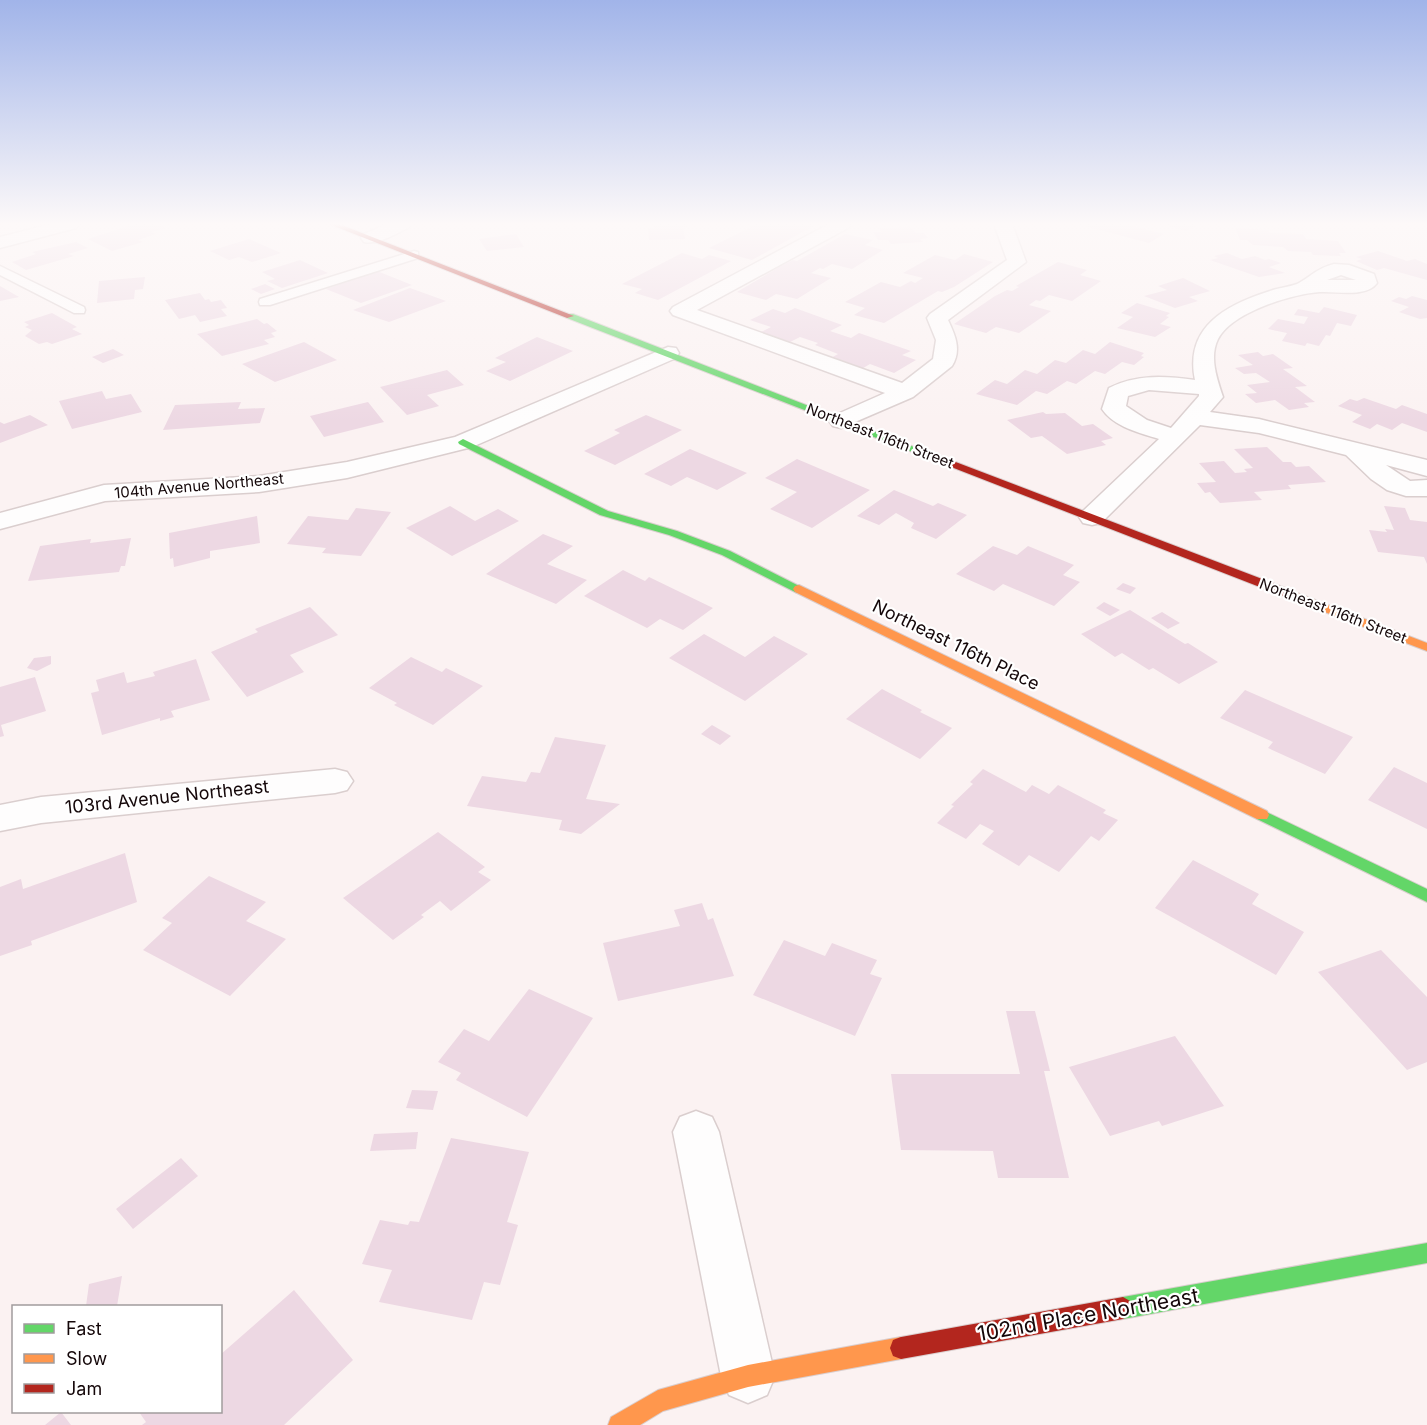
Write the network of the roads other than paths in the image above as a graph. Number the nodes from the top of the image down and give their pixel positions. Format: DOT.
graph roads {
  1 [pos="40,290"];
  2 [pos="301,290"];
  3 [pos="506,290"];
  4 [pos="718,290"];
  5 [pos="976,290"];
  6 [pos="1295,290"];
  7 [pos="265,302"];
  8 [pos="79,310"];
  9 [pos="668,353"];
  10 [pos="1208,388"];
  11 [pos="905,392"];
  12 [pos="1195,417"];
  13 [pos="841,421"];
  14 [pos="1176,437"];
  15 [pos="463,442"];
  16 [pos="1348,447"];
  17 [pos="1427,468"];
  18 [pos="1427,488"];
  19 [pos="1092,517"];
  20 [pos="0,520"];
  21 [pos="1427,647"];
  22 [pos="335,781"];
  23 [pos="0,818"];
  24 [pos="1427,896"];
  25 [pos="696,1132"];
  26 [pos="1427,1253"];
  27 [pos="748,1376"];
  28 [pos="619,1425"];
  1 -- 8 [label="lane"];
  2 -- 7 [label="lane"];
  3 -- 9 [label="street, Northeast 116th Street"];
  4 -- 11 [label="street"];
  5 -- 11 [label="street"];
  6 -- 10 [label="street"];
  9 -- 13 [label="street, Northeast 116th Street"];
  9 -- 15 [label="street, 104th Avenue Northeast"];
  10 -- 12 [label="street"];
  10 -- 14 [label="street"];
  11 -- 13 [label="street"];
  12 -- 14 [label="street"];
  12 -- 16 [label="street"];
  13 -- 19 [label="street, Northeast 116th Street"];
  14 -- 19 [label="street"];
  15 -- 20 [label="street, 104th Avenue Northeast"];
  15 -- 24 [label="street, Northeast 116th Place"];
  16 -- 17 [label="street"];
  16 -- 18 [label="street"];
  19 -- 21 [label="street, Northeast 116th Street"];
  22 -- 23 [label="street, 103rd Avenue Northeast"];
  25 -- 27 [label="street"];
  26 -- 27 [label="street, 102nd Place Northeast"];
  27 -- 28 [label="street, 102nd Place Northeast"];
}
